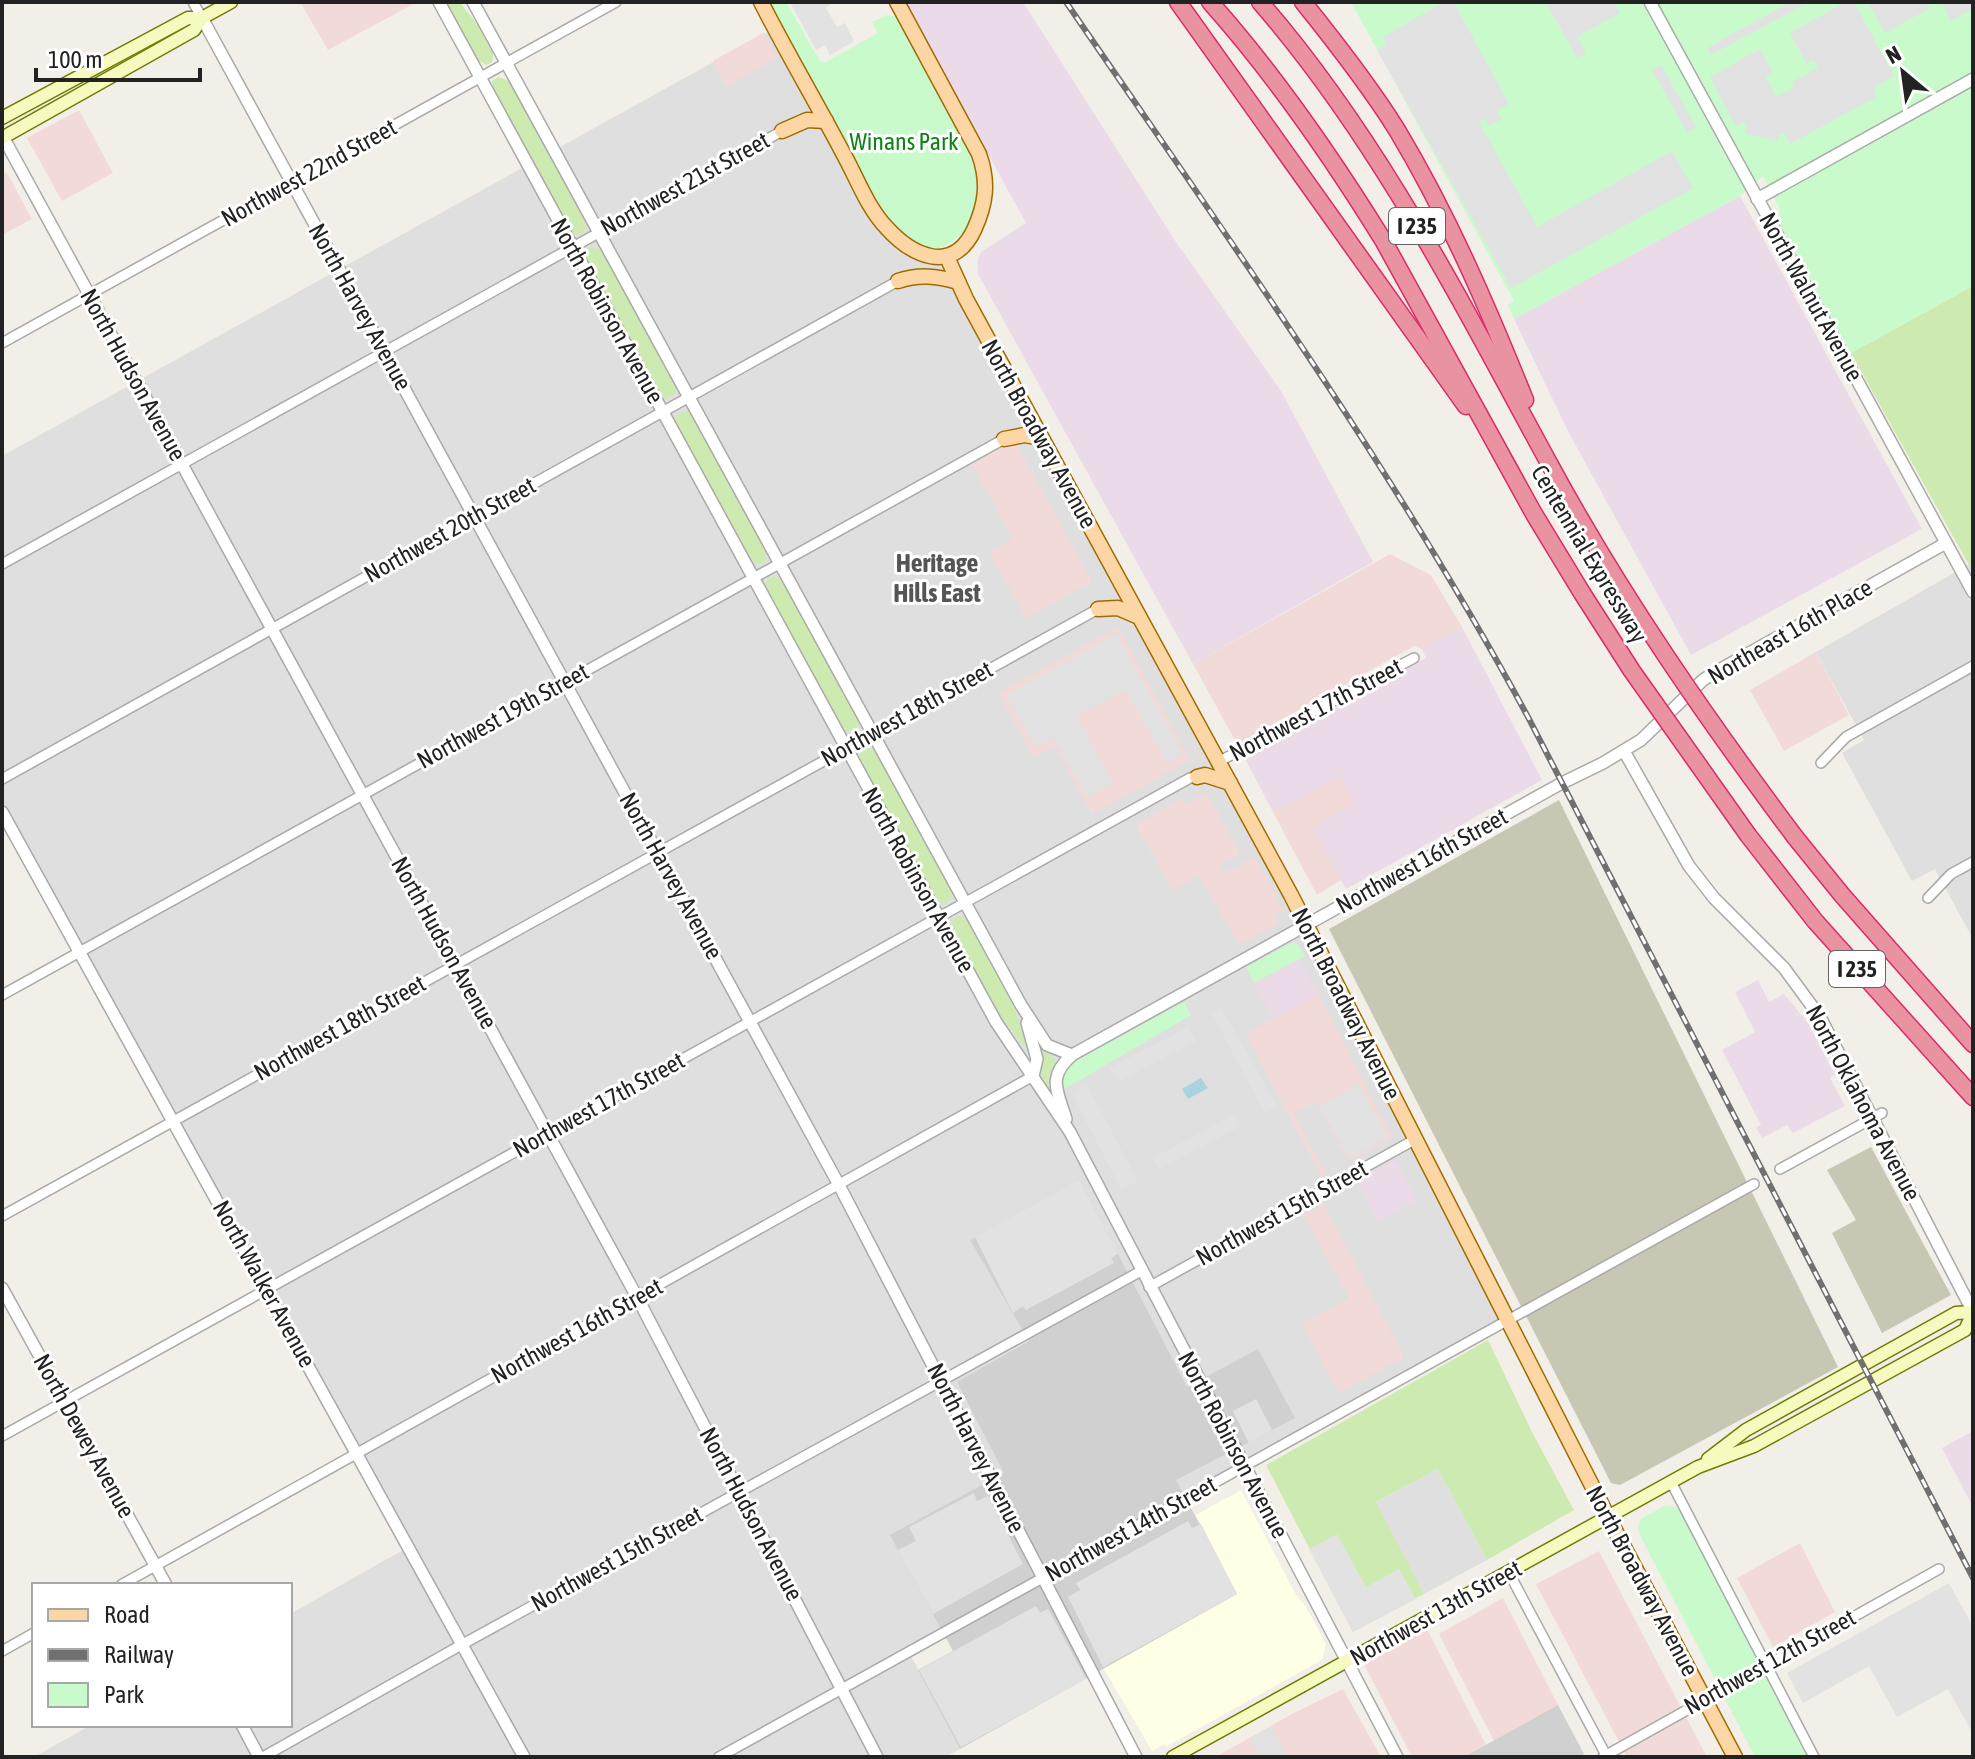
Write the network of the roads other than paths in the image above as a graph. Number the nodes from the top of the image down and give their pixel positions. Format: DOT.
graph roads {
  1 [pos="193,2"];
  2 [pos="231,2"];
  3 [pos="439,2"];
  4 [pos="473,2"];
  5 [pos="616,2"];
  6 [pos="761,2"];
  7 [pos="897,2"];
  8 [pos="1178,2"];
  9 [pos="1210,2"];
  10 [pos="1260,2"];
  11 [pos="1303,2"];
  12 [pos="1650,2"];
  13 [pos="202,18"];
  14 [pos="506,63"];
  15 [pos="480,78"];
  16 [pos="1973,79"];
  17 [pos="2,118"];
  18 [pos="826,121"];
  19 [pos="782,131"];
  20 [pos="2,136"];
  21 [pos="292,182"];
  22 [pos="1757,199"];
  23 [pos="599,232"];
  24 [pos="572,247"];
  25 [pos="947,257"];
  26 [pos="898,281"];
  27 [pos="958,282"];
  28 [pos="90,295"];
  29 [pos="2,343"];
  30 [pos="384,352"];
  31 [pos="689,398"];
  32 [pos="663,412"];
  33 [pos="1041,438"];
  34 [pos="1004,439"];
  35 [pos="1505,459"];
  36 [pos="182,464"];
  37 [pos="1550,465"];
  38 [pos="475,517"];
  39 [pos="1946,543"];
  40 [pos="779,563"];
  41 [pos="2,564"];
  42 [pos="753,578"];
  43 [pos="1973,592"];
  44 [pos="1098,609"];
  45 [pos="1139,617"];
  46 [pos="272,629"];
  47 [pos="1414,658"];
  48 [pos="1973,666"];
  49 [pos="565,682"];
  50 [pos="872,733"];
  51 [pos="846,747"];
  52 [pos="1624,751"];
  53 [pos="1218,762"];
  54 [pos="1821,763"];
  55 [pos="1197,777"];
  56 [pos="2,779"];
  57 [pos="1230,783"];
  58 [pos="1562,783"];
  59 [pos="363,794"];
  60 [pos="2,812"];
  61 [pos="658,852"];
  62 [pos="1973,862"];
  63 [pos="1928,898"];
  64 [pos="965,903"];
  65 [pos="938,917"];
  66 [pos="1306,925"];
  67 [pos="80,951"];
  68 [pos="455,964"];
  69 [pos="2,995"];
  70 [pos="1021,1005"];
  71 [pos="750,1021"];
  72 [pos="1973,1044"];
  73 [pos="1072,1055"];
  74 [pos="1033,1076"];
  75 [pos="1973,1097"];
  76 [pos="1878,1116"];
  77 [pos="173,1120"];
  78 [pos="1070,1132"];
  79 [pos="548,1133"];
  80 [pos="1414,1140"];
  81 [pos="1780,1169"];
  82 [pos="1754,1184"];
  83 [pos="839,1185"];
  84 [pos="2,1216"];
  85 [pos="1141,1271"];
  86 [pos="1149,1287"];
  87 [pos="2,1288"];
  88 [pos="267,1289"];
  89 [pos="637,1297"];
  90 [pos="1973,1312"];
  91 [pos="1507,1321"];
  92 [pos="941,1381"];
  93 [pos="65,1401"];
  94 [pos="2,1436"];
  95 [pos="358,1453"];
  96 [pos="1244,1466"];
  97 [pos="1698,1467"];
  98 [pos="1671,1482"];
  99 [pos="739,1492"];
  100 [pos="1608,1517"];
  101 [pos="156,1566"];
  102 [pos="1939,1569"];
  103 [pos="1509,1573"];
  104 [pos="1043,1577"];
  105 [pos="125,1583"];
  106 [pos="165,1583"];
  107 [pos="32,1634"];
  108 [pos="463,1644"];
  109 [pos="2,1651"];
  110 [pos="1347,1662"];
  111 [pos="1766,1665"];
  112 [pos="842,1689"];
  113 [pos="1705,1699"];
  114 [pos="243,1727"];
  115 [pos="1605,1756"];
  116 [pos="261,1757"];
  117 [pos="524,1757"];
  118 [pos="719,1757"];
  119 [pos="877,1757"];
  120 [pos="1136,1757"];
  121 [pos="1173,1757"];
  122 [pos="1397,1757"];
  123 [pos="1735,1757"];
  124 [pos="1814,1757"];
  1 -- 13 [label="street, North Harvey Avenue"];
  2 -- 13 [label="main road"];
  3 -- 15 [label="street, North Robinson Avenue"];
  4 -- 14 [label="street, North Robinson Avenue"];
  5 -- 14 [label="street, Northwest 22nd Street"];
  6 -- 18 [label="main road"];
  7 -- 25 [label="main road"];
  8 -- 35 [label="highway"];
  9 -- 35 [label="highway, Centennial Expressway / I 235"];
  10 -- 37 [label="highway, Centennial Expressway / I 235"];
  11 -- 37 [label="highway"];
  12 -- 22 [label="street, North Walnut Avenue"];
  13 -- 17 [label="main road"];
  13 -- 20 [label="main road"];
  13 -- 21 [label="street, North Harvey Avenue"];
  14 -- 15 [label="street, Northwest 22nd Street"];
  14 -- 23 [label="street, North Robinson Avenue"];
  15 -- 21 [label="street, Northwest 22nd Street"];
  15 -- 24 [label="street, North Robinson Avenue"];
  16 -- 22 [label="street"];
  18 -- 19 [label="main road"];
  18 -- 25 [label="main road"];
  19 -- 23 [label="street, Northwest 21st Street"];
  20 -- 28 [label="street, North Hudson Avenue"];
  21 -- 28 [label="street, Northwest 22nd Street"];
  21 -- 30 [label="street, North Harvey Avenue"];
  22 -- 39 [label="street, North Walnut Avenue"];
  23 -- 24 [label="street, Northwest 21st Street"];
  23 -- 31 [label="street, North Robinson Avenue"];
  24 -- 30 [label="street, Northwest 21st Street"];
  24 -- 32 [label="street, North Robinson Avenue"];
  25 -- 27 [label="main road, North Broadway Avenue"];
  26 -- 27 [label="main road"];
  26 -- 31 [label="street, Northwest 20th Street"];
  27 -- 33 [label="main road, North Broadway Avenue"];
  28 -- 29 [label="street, Northwest 22nd Street"];
  28 -- 36 [label="street, North Hudson Avenue"];
  30 -- 36 [label="street, Northwest 21st Street"];
  30 -- 38 [label="street, North Harvey Avenue"];
  31 -- 32 [label="street, Northwest 20th Street"];
  31 -- 40 [label="street, North Robinson Avenue"];
  32 -- 38 [label="street, Northwest 20th Street"];
  32 -- 42 [label="street, North Robinson Avenue"];
  33 -- 34 [label="main road"];
  33 -- 45 [label="main road, North Broadway Avenue"];
  34 -- 40 [label="street, Northwest 19th Street"];
  35 -- 75 [label="highway, Centennial Expressway / I 235, bridge"];
  36 -- 41 [label="street, Northwest 21st Street"];
  36 -- 46 [label="street, North Hudson Avenue"];
  37 -- 72 [label="highway, Centennial Expressway / I 235, bridge"];
  38 -- 46 [label="street, Northwest 20th Street"];
  38 -- 49 [label="street, North Harvey Avenue"];
  39 -- 43 [label="street, North Walnut Avenue"];
  39 -- 52 [label="street, Northeast 16th Place"];
  40 -- 42 [label="street, Northwest 19th Street"];
  40 -- 50 [label="street, North Robinson Avenue"];
  42 -- 49 [label="street, Northwest 19th Street"];
  42 -- 51 [label="street, North Robinson Avenue"];
  44 -- 45 [label="main road"];
  44 -- 50 [label="street, Northwest 18th Street"];
  45 -- 53 [label="main road, North Broadway Avenue"];
  46 -- 56 [label="street, Northwest 20th Street"];
  46 -- 59 [label="street, North Hudson Avenue"];
  47 -- 53 [label="street, Northwest 17th Street"];
  48 -- 54 [label="street"];
  49 -- 59 [label="street, Northwest 19th Street"];
  49 -- 61 [label="street, North Harvey Avenue"];
  50 -- 51 [label="street, Northwest 18th Street"];
  50 -- 64 [label="street, North Robinson Avenue"];
  51 -- 61 [label="street, Northwest 18th Street"];
  51 -- 65 [label="street, North Robinson Avenue"];
  52 -- 58 [label="street, Northeast 16th Place"];
  52 -- 76 [label="street, North Oklahoma Avenue"];
  53 -- 57 [label="main road, North Broadway Avenue"];
  55 -- 57 [label="main road"];
  55 -- 64 [label="street, Northwest 17th Street"];
  57 -- 66 [label="main road, North Broadway Avenue"];
  58 -- 66 [label="street, Northwest 16th Street"];
  59 -- 67 [label="street, Northwest 19th Street"];
  59 -- 68 [label="street, North Hudson Avenue"];
  60 -- 67 [label="street, North Walker Avenue"];
  61 -- 68 [label="street, Northwest 18th Street"];
  61 -- 71 [label="street, North Harvey Avenue"];
  62 -- 63 [label="street"];
  64 -- 65 [label="street, Northwest 17th Street"];
  64 -- 70 [label="street, North Robinson Avenue"];
  65 -- 71 [label="street, Northwest 17th Street"];
  65 -- 74 [label="street, North Robinson Avenue"];
  66 -- 73 [label="street, Northwest 16th Street"];
  66 -- 80 [label="main road, North Broadway Avenue"];
  67 -- 69 [label="street, Northwest 19th Street"];
  67 -- 77 [label="street, North Walker Avenue"];
  68 -- 77 [label="street, Northwest 18th Street"];
  68 -- 79 [label="street, North Hudson Avenue"];
  70 -- 73 [label="street"];
  70 -- 74 [label="street"];
  71 -- 79 [label="street, Northwest 17th Street"];
  71 -- 83 [label="street, North Harvey Avenue"];
  73 -- 78 [label="street"];
  74 -- 78 [label="street, North Robinson Avenue"];
  74 -- 83 [label="street, Northwest 16th Street"];
  76 -- 81 [label="street"];
  76 -- 90 [label="street, North Oklahoma Avenue"];
  77 -- 84 [label="street, Northwest 18th Street"];
  77 -- 88 [label="street, North Walker Avenue"];
  78 -- 85 [label="street, North Robinson Avenue"];
  79 -- 88 [label="street, Northwest 17th Street"];
  79 -- 89 [label="street, North Hudson Avenue"];
  80 -- 86 [label="street, Northwest 15th Street"];
  80 -- 91 [label="main road, North Broadway Avenue"];
  82 -- 91 [label="street, Northwest 14th Street"];
  83 -- 89 [label="street, Northwest 16th Street"];
  83 -- 92 [label="street, North Harvey Avenue"];
  85 -- 86 [label="street, North Robinson Avenue"];
  85 -- 92 [label="street, Northwest 15th Street"];
  86 -- 96 [label="street, North Robinson Avenue"];
  87 -- 93 [label="street, North Dewey Avenue"];
  88 -- 93 [label="street, Northwest 17th Street"];
  88 -- 95 [label="street, North Walker Avenue"];
  89 -- 95 [label="street, Northwest 16th Street"];
  89 -- 99 [label="street, North Hudson Avenue"];
  90 -- 97 [label="main road, Northwest 13th Street"];
  90 -- 97 [label="main road, Northwest 13th Street"];
  91 -- 96 [label="street, Northwest 14th Street"];
  91 -- 100 [label="main road, North Broadway Avenue"];
  92 -- 99 [label="street, Northwest 15th Street"];
  92 -- 104 [label="street, North Harvey Avenue"];
  93 -- 94 [label="street, Northwest 17th Street"];
  93 -- 101 [label="street, North Dewey Avenue"];
  95 -- 101 [label="street, Northwest 16th Street"];
  95 -- 108 [label="street, North Walker Avenue"];
  96 -- 104 [label="street, Northwest 14th Street"];
  96 -- 110 [label="street, North Robinson Avenue"];
  97 -- 98 [label="main road, Northwest 13th Street"];
  98 -- 100 [label="main road, Northwest 13th Street"];
  98 -- 111 [label="street"];
  99 -- 108 [label="street, Northwest 15th Street"];
  99 -- 112 [label="street, North Hudson Avenue"];
  100 -- 103 [label="main road, Northwest 13th Street"];
  100 -- 113 [label="main road, North Broadway Avenue"];
  101 -- 105 [label="street, Northwest 16th Street"];
  101 -- 106 [label="street, North Dewey Avenue"];
  102 -- 111 [label="street, Northwest 12th Street"];
  103 -- 110 [label="main road, Northwest 13th Street"];
  103 -- 115 [label="street"];
  104 -- 112 [label="street, Northwest 14th Street"];
  104 -- 120 [label="street, North Harvey Avenue"];
  107 -- 109 [label="street"];
  108 -- 116 [label="street, Northwest 15th Street"];
  108 -- 117 [label="street, North Walker Avenue"];
  110 -- 121 [label="main road, Northwest 13th Street"];
  110 -- 122 [label="street, North Robinson Avenue"];
  111 -- 113 [label="street, Northwest 12th Street"];
  111 -- 124 [label="street"];
  112 -- 118 [label="street, Northwest 14th Street"];
  112 -- 119 [label="street, North Hudson Avenue"];
  113 -- 115 [label="street, Northwest 12th Street"];
  113 -- 123 [label="main road, North Broadway Avenue"];
  114 -- 116 [label="street"];
}
